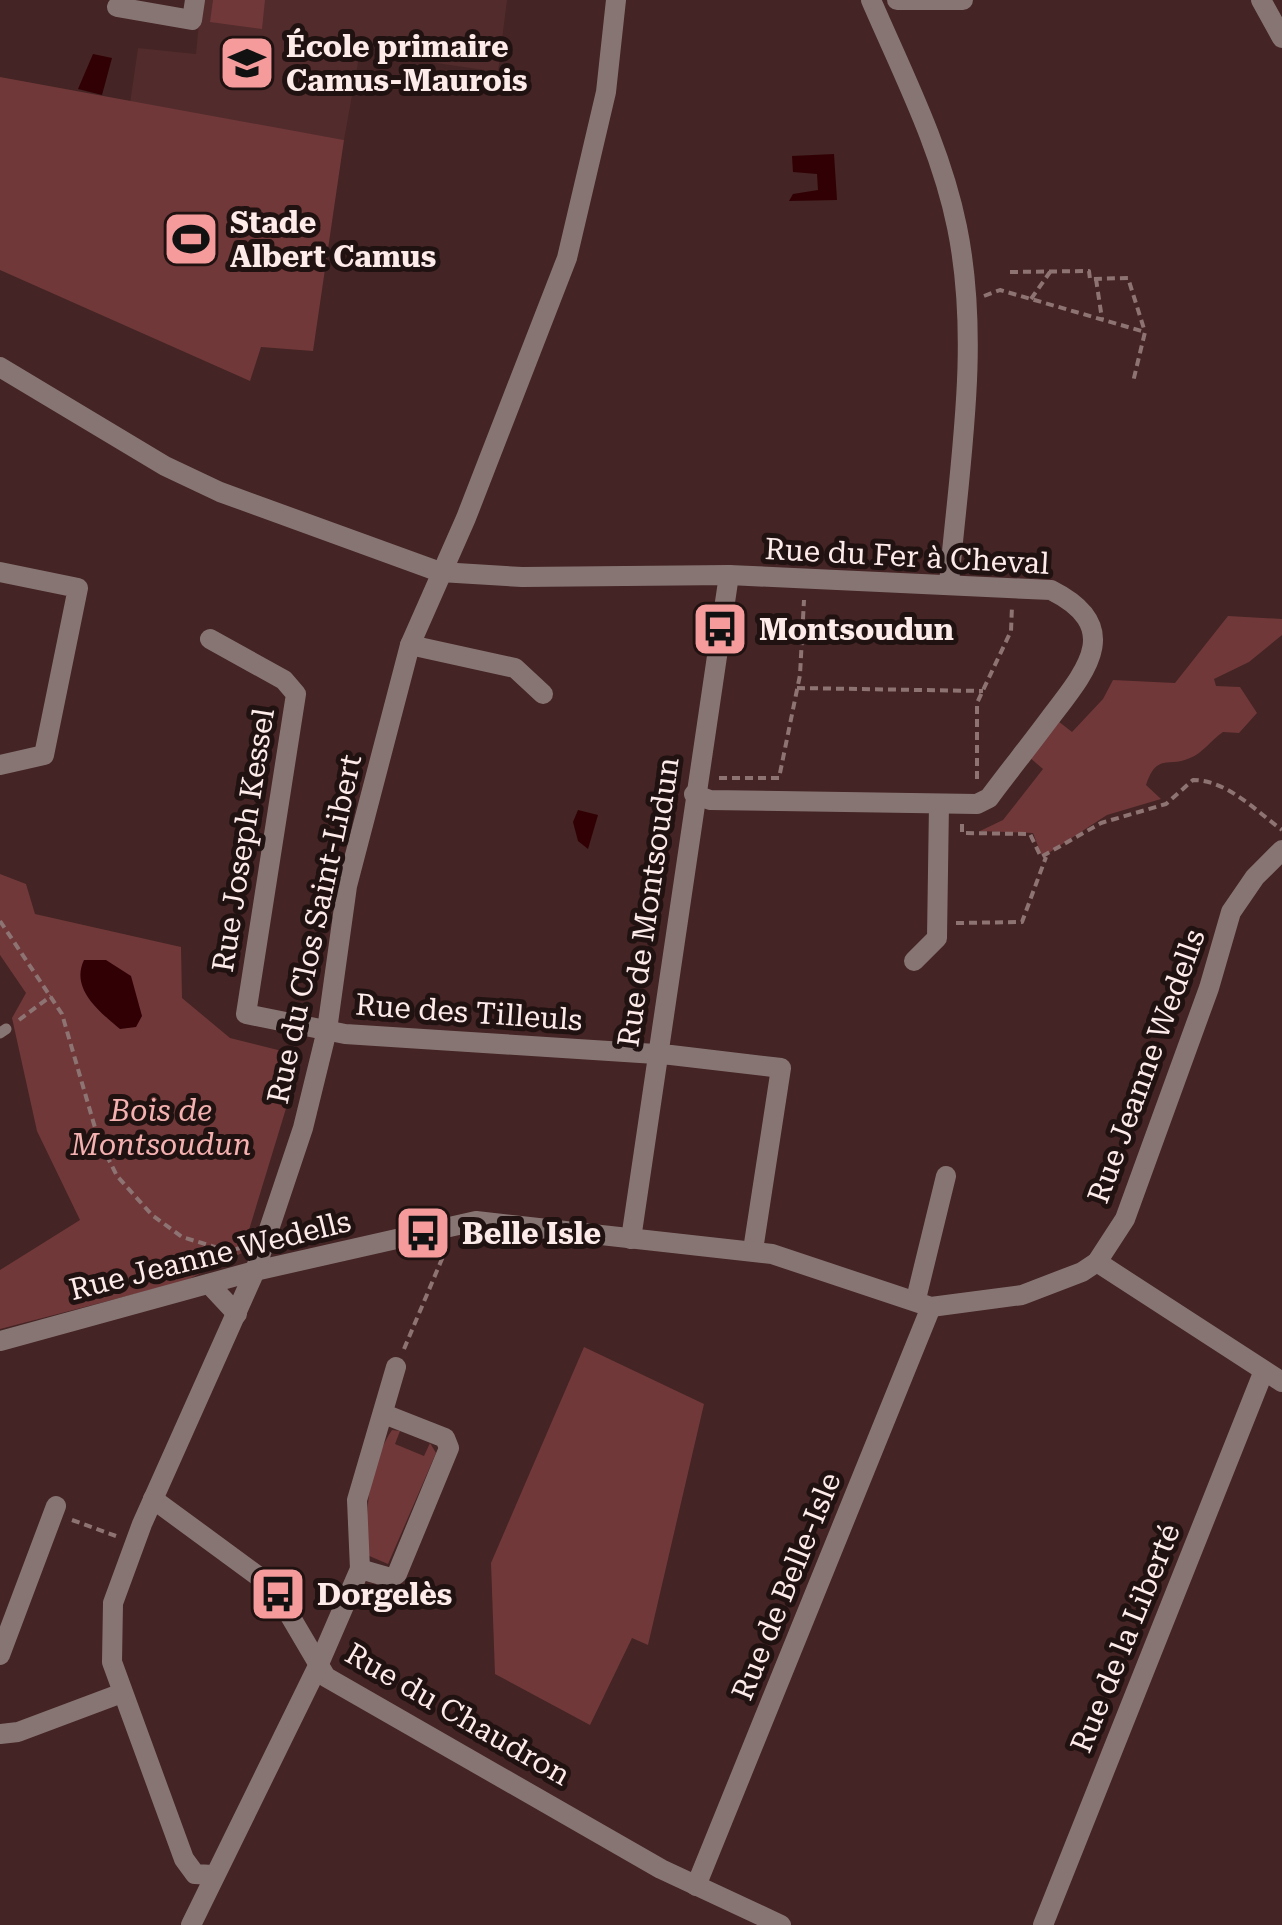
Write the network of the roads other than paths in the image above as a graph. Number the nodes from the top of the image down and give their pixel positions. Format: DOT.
graph roads {
  1 [pos="195,0"];
  2 [pos="616,0"];
  3 [pos="871,0"];
  4 [pos="897,0"];
  5 [pos="963,0"];
  6 [pos="1261,0"];
  7 [pos="117,6"];
  8 [pos="1282,38"];
  9 [pos="0,367"];
  10 [pos="0,572"];
  11 [pos="440,572"];
  12 [pos="729,575"];
  13 [pos="949,584"];
  14 [pos="210,639"];
  15 [pos="410,645"];
  16 [pos="543,694"];
  17 [pos="0,765"];
  18 [pos="702,796"];
  19 [pos="939,804"];
  20 [pos="1282,850"];
  21 [pos="914,962"];
  22 [pos="328,1030"];
  23 [pos="656,1054"];
  24 [pos="946,1176"];
  25 [pos="631,1240"];
  26 [pos="754,1250"];
  27 [pos="1097,1262"];
  28 [pos="255,1272"];
  29 [pos="208,1284"];
  30 [pos="924,1303"];
  31 [pos="237,1314"];
  32 [pos="0,1341"];
  33 [pos="396,1367"];
  34 [pos="1272,1377"];
  35 [pos="384,1414"];
  36 [pos="153,1499"];
  37 [pos="55,1510"];
  38 [pos="360,1569"];
  39 [pos="0,1655"];
  40 [pos="318,1666"];
  41 [pos="122,1693"];
  42 [pos="0,1734"];
  43 [pos="184,1859"];
  44 [pos="213,1875"];
  45 [pos="696,1886"];
  46 [pos="191,1925"];
  47 [pos="781,1925"];
  48 [pos="1043,1925"];
  1 -- 7 [label="street"];
  2 -- 11 [label="street, Rue du Clos Saint-Libert"];
  3 -- 13 [label="street"];
  4 -- 5 [label="street"];
  6 -- 8 [label="street"];
  9 -- 11 [label="street, Rue du Fer à Cheval"];
  10 -- 17 [label="street"];
  11 -- 12 [label="street, Rue du Fer à Cheval"];
  11 -- 15 [label="street, Rue du Clos Saint-Libert"];
  12 -- 13 [label="street, Rue du Fer à Cheval"];
  12 -- 18 [label="street, Rue de Montsoudun"];
  13 -- 19 [label="street, Rue du Fer à Cheval"];
  14 -- 22 [label="street, Rue Joseph Kessel"];
  15 -- 16 [label="street"];
  15 -- 22 [label="street, Rue du Clos Saint-Libert"];
  18 -- 19 [label="street"];
  18 -- 23 [label="street, Rue de Montsoudun"];
  19 -- 21 [label="street"];
  20 -- 27 [label="street, Rue Jeanne Wedells"];
  22 -- 23 [label="street, Rue des Tilleuls"];
  22 -- 28 [label="street, Rue du Clos Saint-Libert"];
  23 -- 25 [label="street, Rue de Montsoudun"];
  23 -- 26 [label="street, Rue des Tilleuls"];
  24 -- 30 [label="street, Rue de Belle-Isle"];
  25 -- 26 [label="street, Rue Jeanne Wedells"];
  25 -- 28 [label="street, Rue Jeanne Wedells"];
  26 -- 30 [label="street, Rue Jeanne Wedells"];
  27 -- 30 [label="street, Rue Jeanne Wedells"];
  27 -- 34 [label="street"];
  28 -- 29 [label="street, Rue Jeanne Wedells"];
  28 -- 31 [label="street, Rue du Clos Saint-Libert"];
  29 -- 31 [label="street"];
  29 -- 32 [label="street, Rue Jeanne Wedells"];
  30 -- 45 [label="street, Rue de Belle-Isle"];
  31 -- 36 [label="street, Rue du Clos Saint-Libert"];
  33 -- 35 [label="street"];
  34 -- 48 [label="street, Rue de la Liberté"];
  35 -- 38 [label="street"];
  35 -- 38 [label="street"];
  36 -- 40 [label="street, Rue du Chaudron"];
  36 -- 41 [label="street, Rue du Clos Saint-Libert"];
  37 -- 39 [label="street"];
  38 -- 40 [label="street"];
  40 -- 44 [label="street"];
  40 -- 45 [label="street, Rue du Chaudron"];
  41 -- 42 [label="street"];
  41 -- 43 [label="street, Rue du Clos Saint-Libert"];
  43 -- 44 [label="street"];
  43 -- 46 [label="street, Rue du Clos Saint-Libert"];
  44 -- 46 [label="street"];
  45 -- 47 [label="street, Rue du Chaudron"];
}
